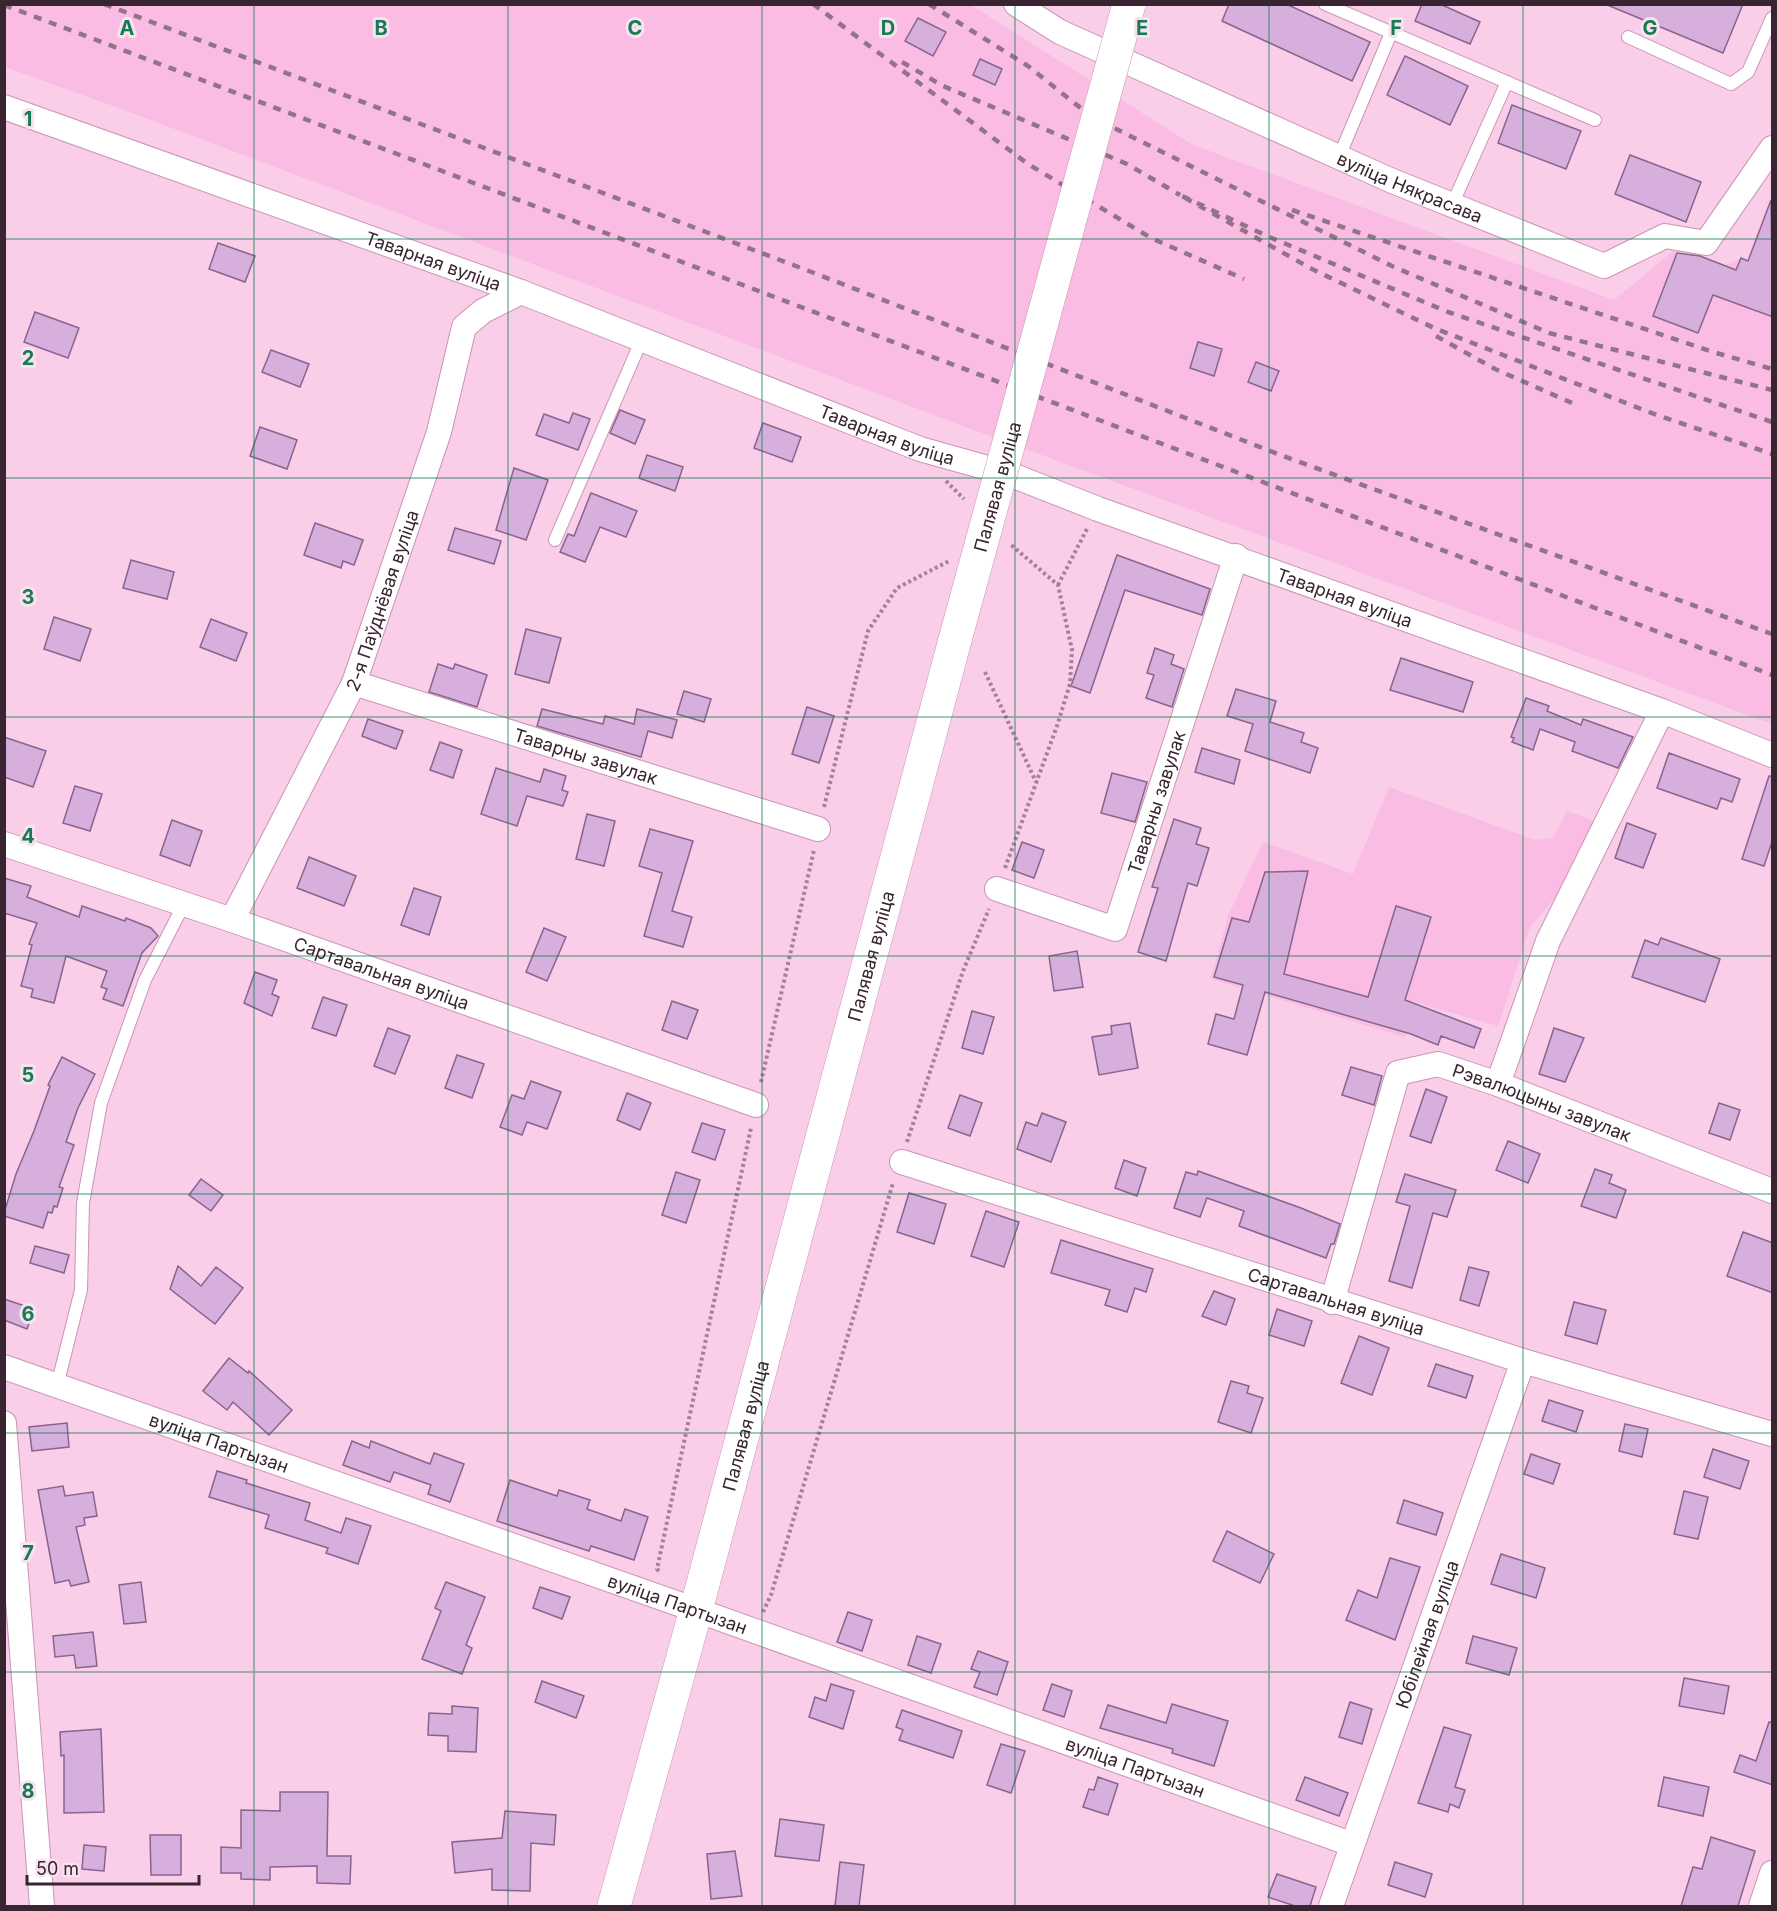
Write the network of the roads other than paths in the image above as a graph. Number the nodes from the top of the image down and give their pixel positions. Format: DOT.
graph roads {
  1 [pos="1016,4"];
  2 [pos="1129,4"];
  3 [pos="1325,4"];
  4 [pos="1773,18"];
  5 [pos="1391,33"];
  6 [pos="1628,37"];
  7 [pos="1507,82"];
  8 [pos="4,107"];
  9 [pos="1595,120"];
  10 [pos="1773,148"];
  11 [pos="1339,157"];
  12 [pos="1452,205"];
  13 [pos="521,292"];
  14 [pos="642,339"];
  15 [pos="555,540"];
  16 [pos="1236,556"];
  17 [pos="354,683"];
  18 [pos="1662,711"];
  19 [pos="1773,755"];
  20 [pos="818,829"];
  21 [pos="4,844"];
  22 [pos="997,890"];
  23 [pos="183,904"];
  24 [pos="232,920"];
  25 [pos="1498,1084"];
  26 [pos="756,1105"];
  27 [pos="902,1162"];
  28 [pos="1773,1191"];
  29 [pos="1332,1302"];
  30 [pos="1523,1361"];
  31 [pos="4,1367"];
  32 [pos="57,1386"];
  33 [pos="4,1423"];
  34 [pos="1773,1434"];
  35 [pos="696,1610"];
  36 [pos="1351,1844"];
  37 [pos="1773,1873"];
  38 [pos="42,1906"];
  39 [pos="614,1906"];
  40 [pos="1331,1906"];
  41 [pos="1761,1906"];
  1 -- 11 [label="street, вуліца Някрасава"];
  2 -- 35 [label="main road, Палявая вуліца, bridge"];
  3 -- 5 [label="lane"];
  4 -- 6 [label="lane"];
  5 -- 7 [label="lane"];
  5 -- 11 [label="lane"];
  7 -- 9 [label="lane"];
  7 -- 12 [label="lane"];
  8 -- 13 [label="street, Таварная вуліца"];
  10 -- 12 [label="street, вуліца Някрасава"];
  11 -- 12 [label="street, вуліца Някрасава"];
  13 -- 14 [label="street, Таварная вуліца"];
  13 -- 17 [label="street, 2-я Паўднёвая вуліца"];
  14 -- 15 [label="lane"];
  14 -- 16 [label="street, Таварная вуліца"];
  16 -- 18 [label="street, Таварная вуліца"];
  16 -- 22 [label="street, Таварны завулак"];
  17 -- 20 [label="street, Таварны завулак"];
  17 -- 24 [label="street, 2-я Паўднёвая вуліца"];
  18 -- 19 [label="street, Таварная вуліца"];
  18 -- 25 [label="street"];
  21 -- 23 [label="street, Сартавальная вуліца"];
  23 -- 24 [label="street, Сартавальная вуліца"];
  23 -- 32 [label="lane"];
  24 -- 26 [label="street, Сартавальная вуліца"];
  25 -- 28 [label="street, Рэвалюцыны завулак"];
  25 -- 29 [label="street, Рэвалюцыны завулак"];
  27 -- 29 [label="street, Сартавальная вуліца"];
  29 -- 30 [label="street, Сартавальная вуліца"];
  30 -- 34 [label="street, Сартавальная вуліца"];
  30 -- 36 [label="street, Юбілейная вуліца"];
  31 -- 32 [label="street, вуліца Партызан"];
  32 -- 35 [label="street, вуліца Партызан"];
  33 -- 38 [label="street"];
  35 -- 36 [label="street, вуліца Партызан"];
  35 -- 39 [label="main road, Палявая вуліца"];
  36 -- 40 [label="street, Юбілейная вуліца"];
  37 -- 41 [label="street"];
}
